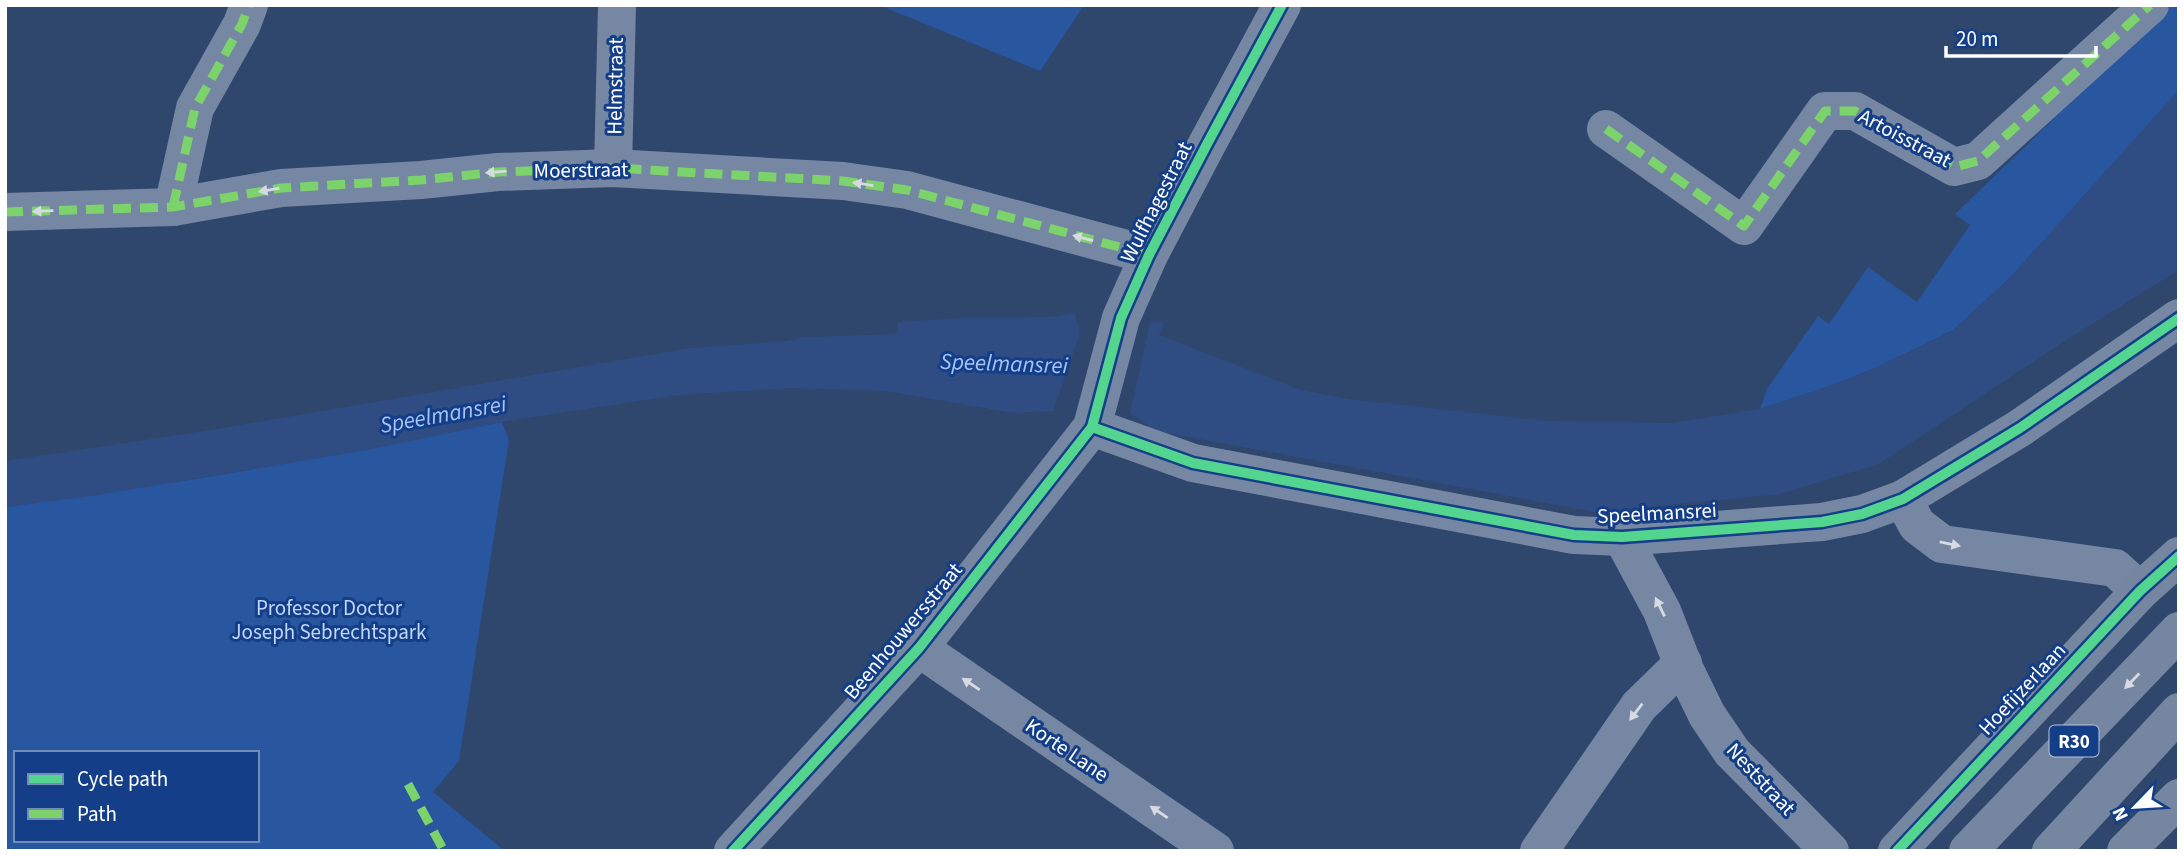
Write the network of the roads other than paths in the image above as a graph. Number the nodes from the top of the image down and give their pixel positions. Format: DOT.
graph roads {
  1 [pos="249,5"];
  2 [pos="617,5"];
  3 [pos="1282,5"];
  4 [pos="2150,5"];
  5 [pos="1606,129"];
  6 [pos="613,168"];
  7 [pos="173,207"];
  8 [pos="5,212"];
  9 [pos="1149,255"];
  10 [pos="2179,318"];
  11 [pos="1094,420"];
  12 [pos="1903,499"];
  13 [pos="1622,537"];
  14 [pos="2179,556"];
  15 [pos="2140,591"];
  16 [pos="2179,631"];
  17 [pos="919,649"];
  18 [pos="1683,663"];
  19 [pos="2179,712"];
  20 [pos="2179,798"];
  21 [pos="733,851"];
  22 [pos="1215,851"];
  23 [pos="1539,851"];
  24 [pos="1830,851"];
  25 [pos="1897,851"];
  26 [pos="1968,851"];
  27 [pos="2051,851"];
  28 [pos="2126,851"];
  1 -- 7 [label="street"];
  2 -- 6 [label="street, Helmstraat"];
  3 -- 9 [label="street, Wulfhagestraat"];
  4 -- 5 [label="street, Artoisstraat"];
  6 -- 7 [label="street, Moerstraat, one-way"];
  9 -- 6 [label="street, Moerstraat, one-way"];
  7 -- 8 [label="street, Moerstraat, one-way"];
  9 -- 11 [label="street, Wulfhagestraat"];
  10 -- 12 [label="street, Speelmansrei"];
  11 -- 13 [label="street, Speelmansrei"];
  11 -- 17 [label="street, Beenhouwersstraat"];
  12 -- 13 [label="street, Speelmansrei"];
  12 -- 15 [label="street, one-way"];
  18 -- 13 [label="street, Neststraat, one-way"];
  14 -- 15 [label="main road, Hoefijzerlaan"];
  15 -- 25 [label="main road, Hoefijzerlaan"];
  16 -- 26 [label="main road, R30, one-way"];
  17 -- 21 [label="street, Beenhouwersstraat"];
  22 -- 17 [label="street, Korte Lane, one-way"];
  18 -- 23 [label="street, one-way"];
  18 -- 24 [label="street, Neststraat"];
  19 -- 27 [label="main road, R30"];
  20 -- 28 [label="main road"];
}
